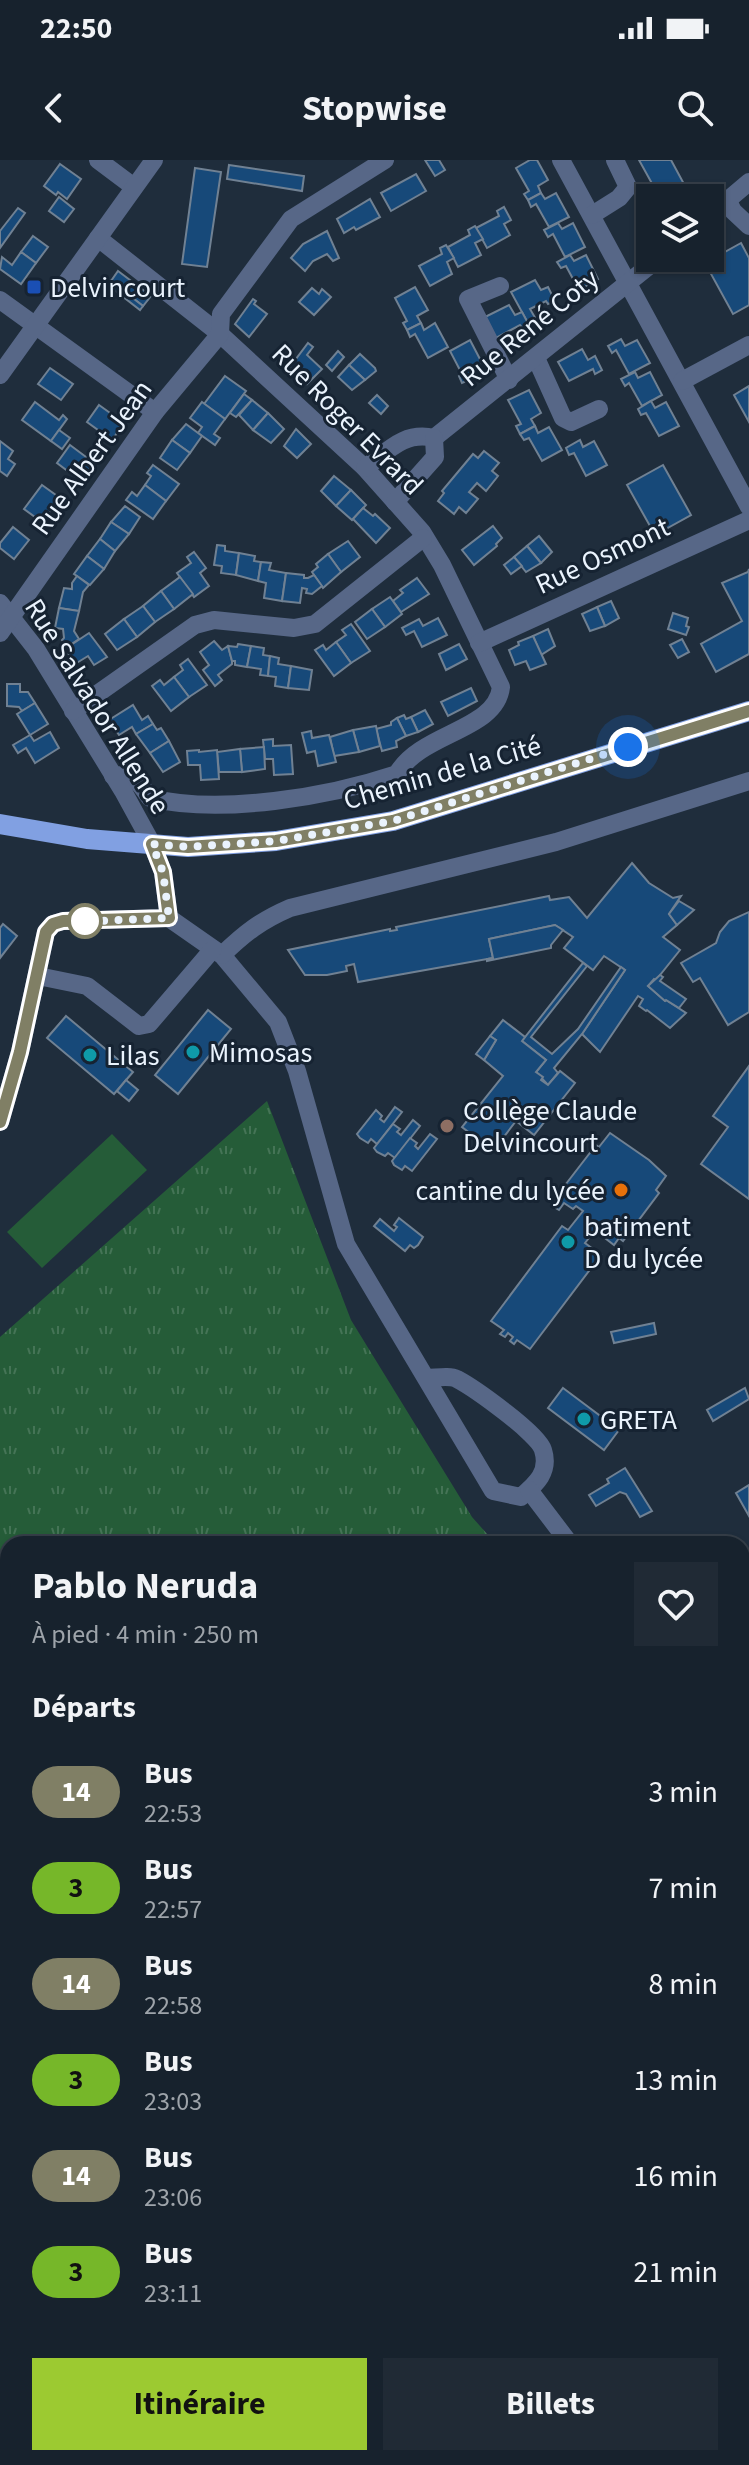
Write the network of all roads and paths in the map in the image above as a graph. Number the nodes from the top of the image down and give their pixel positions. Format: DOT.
graph roads {
  1 [pos="98,160"];
  2 [pos="154,160"];
  3 [pos="385,160"];
  4 [pos="561,160"];
  5 [pos="615,160"];
  6 [pos="749,182"];
  7 [pos="134,187"];
  8 [pos="728,201"];
  9 [pos="724,204"];
  10 [pos="592,215"];
  11 [pos="749,226"];
  12 [pos="98,238"];
  13 [pos="642,272"];
  14 [pos="629,283"];
  15 [pos="500,286"];
  16 [pos="0,300"];
  17 [pos="33,326"];
  18 [pos="220,334"];
  19 [pos="749,345"];
  20 [pos="536,358"];
  21 [pos="0,375"];
  22 [pos="509,380"];
  23 [pos="682,381"];
  24 [pos="599,409"];
  25 [pos="155,412"];
  26 [pos="434,438"];
  27 [pos="365,468"];
  28 [pos="395,502"];
  29 [pos="749,507"];
  30 [pos="749,520"];
  31 [pos="423,538"];
  32 [pos="6,610"];
  33 [pos="0,633"];
  34 [pos="479,643"];
  35 [pos="501,687"];
  36 [pos="73,711"];
  37 [pos="749,711"];
  38 [pos="113,776"];
  39 [pos="749,781"];
  40 [pos="0,824"];
  41 [pos="152,844"];
  42 [pos="169,918"];
  43 [pos="218,952"];
  44 [pos="38,976"];
  45 [pos="6,1070"];
  46 [pos="0,1122"];
  47 [pos="427,1378"];
  48 [pos="529,1490"];
  49 [pos="564,1536"];
  1 -- 7 [label="street"];
  2 -- 7 [label="street"];
  3 -- 18 [label="street"];
  4 -- 10 [label="street"];
  5 -- 10 [label="street"];
  6 -- 8 [label="street"];
  7 -- 12 [label="street"];
  8 -- 9 [label="street"];
  8 -- 11 [label="street"];
  10 -- 14 [label="street"];
  12 -- 17 [label="street"];
  12 -- 18 [label="street, Rue Roger Evrard"];
  13 -- 14 [label="street, Rue René Coty"];
  14 -- 20 [label="street, Rue René Coty"];
  14 -- 23 [label="street"];
  15 -- 22 [label="street"];
  16 -- 17 [label="street"];
  17 -- 21 [label="street"];
  17 -- 25 [label="street"];
  18 -- 25 [label="street, Rue Albert Jean"];
  18 -- 27 [label="street, Rue Roger Evrard"];
  19 -- 23 [label="street"];
  20 -- 22 [label="street, Rue René Coty"];
  20 -- 24 [label="street"];
  22 -- 26 [label="street, Rue René Coty"];
  23 -- 29 [label="street"];
  25 -- 32 [label="street, Rue Albert Jean"];
  26 -- 27 [label="street, Rue René Coty"];
  26 -- 28 [label="street"];
  27 -- 28 [label="street, Rue Roger Evrard"];
  28 -- 31 [label="street, Rue Roger Evrard"];
  30 -- 34 [label="street, Rue Osmont"];
  31 -- 34 [label="street, Rue Roger Evrard"];
  31 -- 36 [label="street"];
  32 -- 33 [label="street, Rue Albert Jean"];
  32 -- 36 [label="street, Rue Salvador Allende"];
  34 -- 35 [label="street, Rue Roger Evrard"];
  35 -- 38 [label="street, Chemin de la Cité"];
  36 -- 38 [label="street, Rue Salvador Allende"];
  37 -- 41 [label="main road, Chemin de la Cité"];
  38 -- 41 [label="street, Rue Salvador Allende"];
  39 -- 43 [label="street"];
  40 -- 41 [label="main road, Chemin de la Cité"];
  41 -- 42 [label="street, Rue Salvador Allende"];
  42 -- 43 [label="street"];
  42 -- 44 [label="street"];
  43 -- 44 [label="street"];
  43 -- 47 [label="street"];
  44 -- 45 [label="street"];
  45 -- 46 [label="street"];
  47 -- 48 [label="street"];
  47 -- 48 [label="street"];
  48 -- 49 [label="street"];
}
